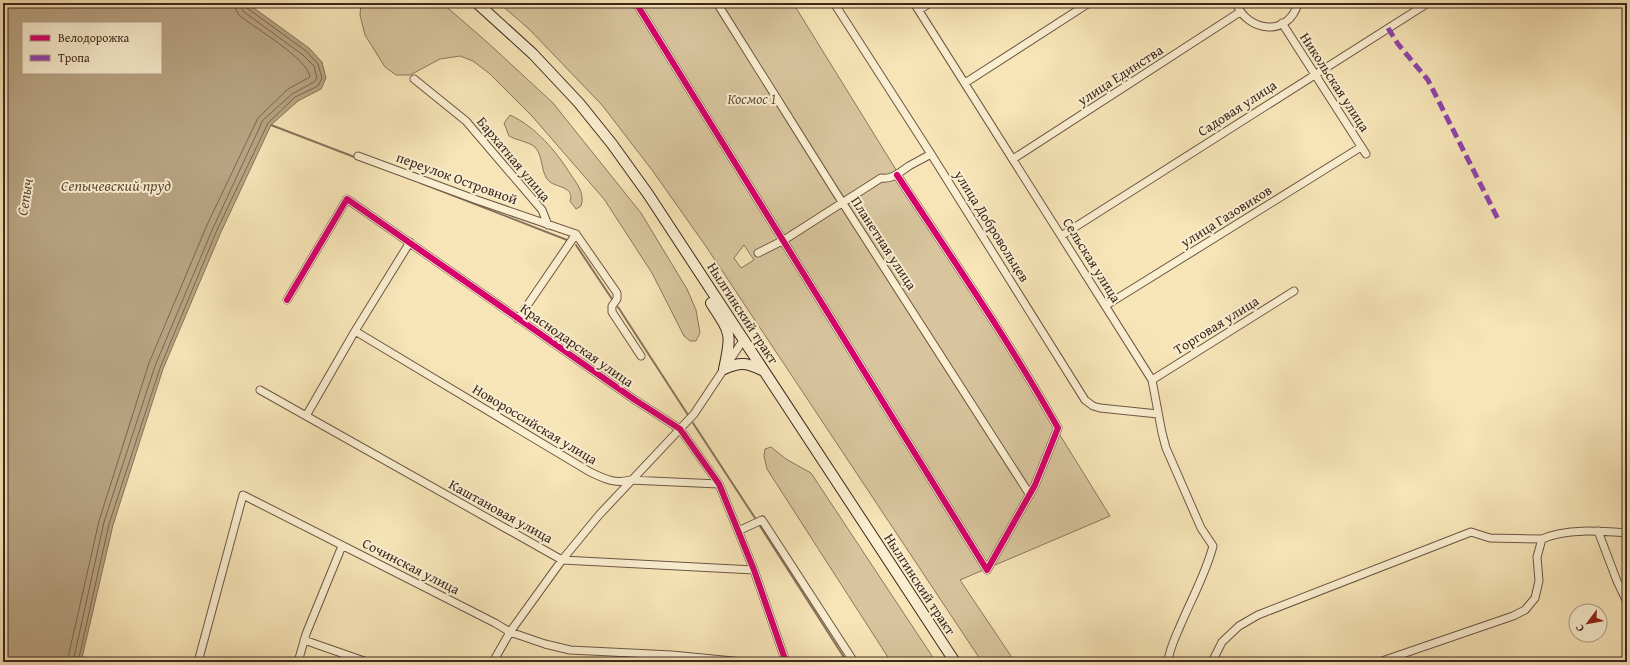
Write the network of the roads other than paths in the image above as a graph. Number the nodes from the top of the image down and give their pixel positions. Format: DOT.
graph roads {
  1 [pos="477,3"];
  2 [pos="636,3"];
  3 [pos="718,3"];
  4 [pos="834,3"];
  5 [pos="914,3"];
  6 [pos="930,3"];
  7 [pos="1089,3"];
  8 [pos="1236,3"];
  9 [pos="1298,3"];
  10 [pos="1428,3"];
  11 [pos="919,10"];
  12 [pos="1240,12"];
  13 [pos="1282,23"];
  14 [pos="1314,74"];
  15 [pos="414,78"];
  16 [pos="965,83"];
  17 [pos="1361,147"];
  18 [pos="931,154"];
  19 [pos="1366,154"];
  20 [pos="358,156"];
  21 [pos="1013,159"];
  22 [pos="897,175"];
  23 [pos="842,202"];
  24 [pos="657,207"];
  25 [pos="548,225"];
  26 [pos="576,234"];
  27 [pos="1061,236"];
  28 [pos="784,240"];
  29 [pos="410,242"];
  30 [pos="758,253"];
  31 [pos="1294,291"];
  32 [pos="287,300"];
  33 [pos="1105,306"];
  34 [pos="518,319"];
  35 [pos="355,331"];
  36 [pos="744,339"];
  37 [pos="642,356"];
  38 [pos="724,369"];
  39 [pos="764,371"];
  40 [pos="1152,380"];
  41 [pos="260,390"];
  42 [pos="1158,414"];
  43 [pos="306,416"];
  44 [pos="680,429"];
  45 [pos="630,480"];
  46 [pos="719,484"];
  47 [pos="1030,495"];
  48 [pos="738,531"];
  49 [pos="1598,531"];
  50 [pos="1627,533"];
  51 [pos="1542,539"];
  52 [pos="342,546"];
  53 [pos="562,560"];
  54 [pos="754,570"];
  55 [pos="1627,602"];
  56 [pos="510,632"];
  57 [pos="304,640"];
  58 [pos="198,662"];
  59 [pos="298,662"];
  60 [pos="367,662"];
  61 [pos="493,662"];
  62 [pos="743,662"];
  63 [pos="786,662"];
  64 [pos="854,662"];
  65 [pos="954,662"];
  66 [pos="1168,662"];
  67 [pos="1212,662"];
  68 [pos="1379,662"];
  1 -- 24 [label="main road, Нылгинский тракт"];
  2 -- 28 [label="street"];
  3 -- 23 [label="street, Планетная улица"];
  4 -- 18 [label="street, улица Добровольцев"];
  5 -- 11 [label="street, Сельская улица"];
  6 -- 11 [label="street"];
  7 -- 16 [label="street"];
  8 -- 12 [label="street"];
  9 -- 13 [label="street"];
  10 -- 14 [label="street, Садовая улица"];
  11 -- 16 [label="street, Сельская улица"];
  12 -- 13 [label="street"];
  12 -- 21 [label="street, улица Единства"];
  13 -- 14 [label="street, Никольская улица"];
  14 -- 17 [label="street, Никольская улица"];
  14 -- 27 [label="street, Садовая улица"];
  15 -- 25 [label="street, Бархатная улица"];
  16 -- 21 [label="street, Сельская улица"];
  17 -- 19 [label="street, Никольская улица"];
  17 -- 33 [label="street, улица Газовиков"];
  18 -- 22 [label="street"];
  18 -- 42 [label="street, улица Добровольцев"];
  20 -- 25 [label="street, переулок Островной"];
  21 -- 27 [label="street, Сельская улица"];
  22 -- 23 [label="street"];
  22 -- 47 [label="street"];
  23 -- 28 [label="street"];
  23 -- 47 [label="street, Планетная улица"];
  24 -- 36 [label="main road, Нылгинский тракт"];
  24 -- 38 [label="main road"];
  25 -- 26 [label="street, Бархатная улица"];
  26 -- 34 [label="street"];
  26 -- 37 [label="street"];
  27 -- 33 [label="street, Сельская улица"];
  28 -- 30 [label="street"];
  28 -- 47 [label="street"];
  29 -- 32 [label="street, Краснодарская улица"];
  29 -- 34 [label="street, Краснодарская улица"];
  29 -- 35 [label="street"];
  31 -- 40 [label="street, Торговая улица"];
  33 -- 40 [label="street, Сельская улица"];
  34 -- 44 [label="street, Краснодарская улица"];
  35 -- 43 [label="street"];
  35 -- 45 [label="street, Новороссийская улица"];
  36 -- 38 [label="street"];
  36 -- 39 [label="main road, Нылгинский тракт"];
  38 -- 39 [label="main road"];
  38 -- 44 [label="street"];
  39 -- 65 [label="main road, Нылгинский тракт"];
  40 -- 42 [label="street, Сельская улица"];
  41 -- 43 [label="street, Каштановая улица"];
  42 -- 66 [label="street, Сельская улица"];
  43 -- 53 [label="street, Каштановая улица"];
  44 -- 45 [label="street"];
  44 -- 46 [label="street, Краснодарская улица"];
  45 -- 46 [label="street, Новороссийская улица"];
  45 -- 53 [label="street"];
  46 -- 48 [label="street, Краснодарская улица"];
  48 -- 54 [label="street, Краснодарская улица"];
  48 -- 64 [label="street"];
  49 -- 50 [label="street"];
  49 -- 51 [label="street"];
  49 -- 55 [label="street"];
  51 -- 67 [label="street"];
  51 -- 68 [label="street"];
  52 -- 56 [label="street, Сочинская улица"];
  52 -- 57 [label="street"];
  52 -- 58 [label="street, Сочинская улица"];
  53 -- 54 [label="street, Каштановая улица"];
  53 -- 56 [label="street"];
  54 -- 63 [label="street, Краснодарская улица"];
  56 -- 61 [label="street"];
  56 -- 62 [label="street, Сочинская улица"];
  57 -- 59 [label="street"];
  57 -- 60 [label="street"];
}
